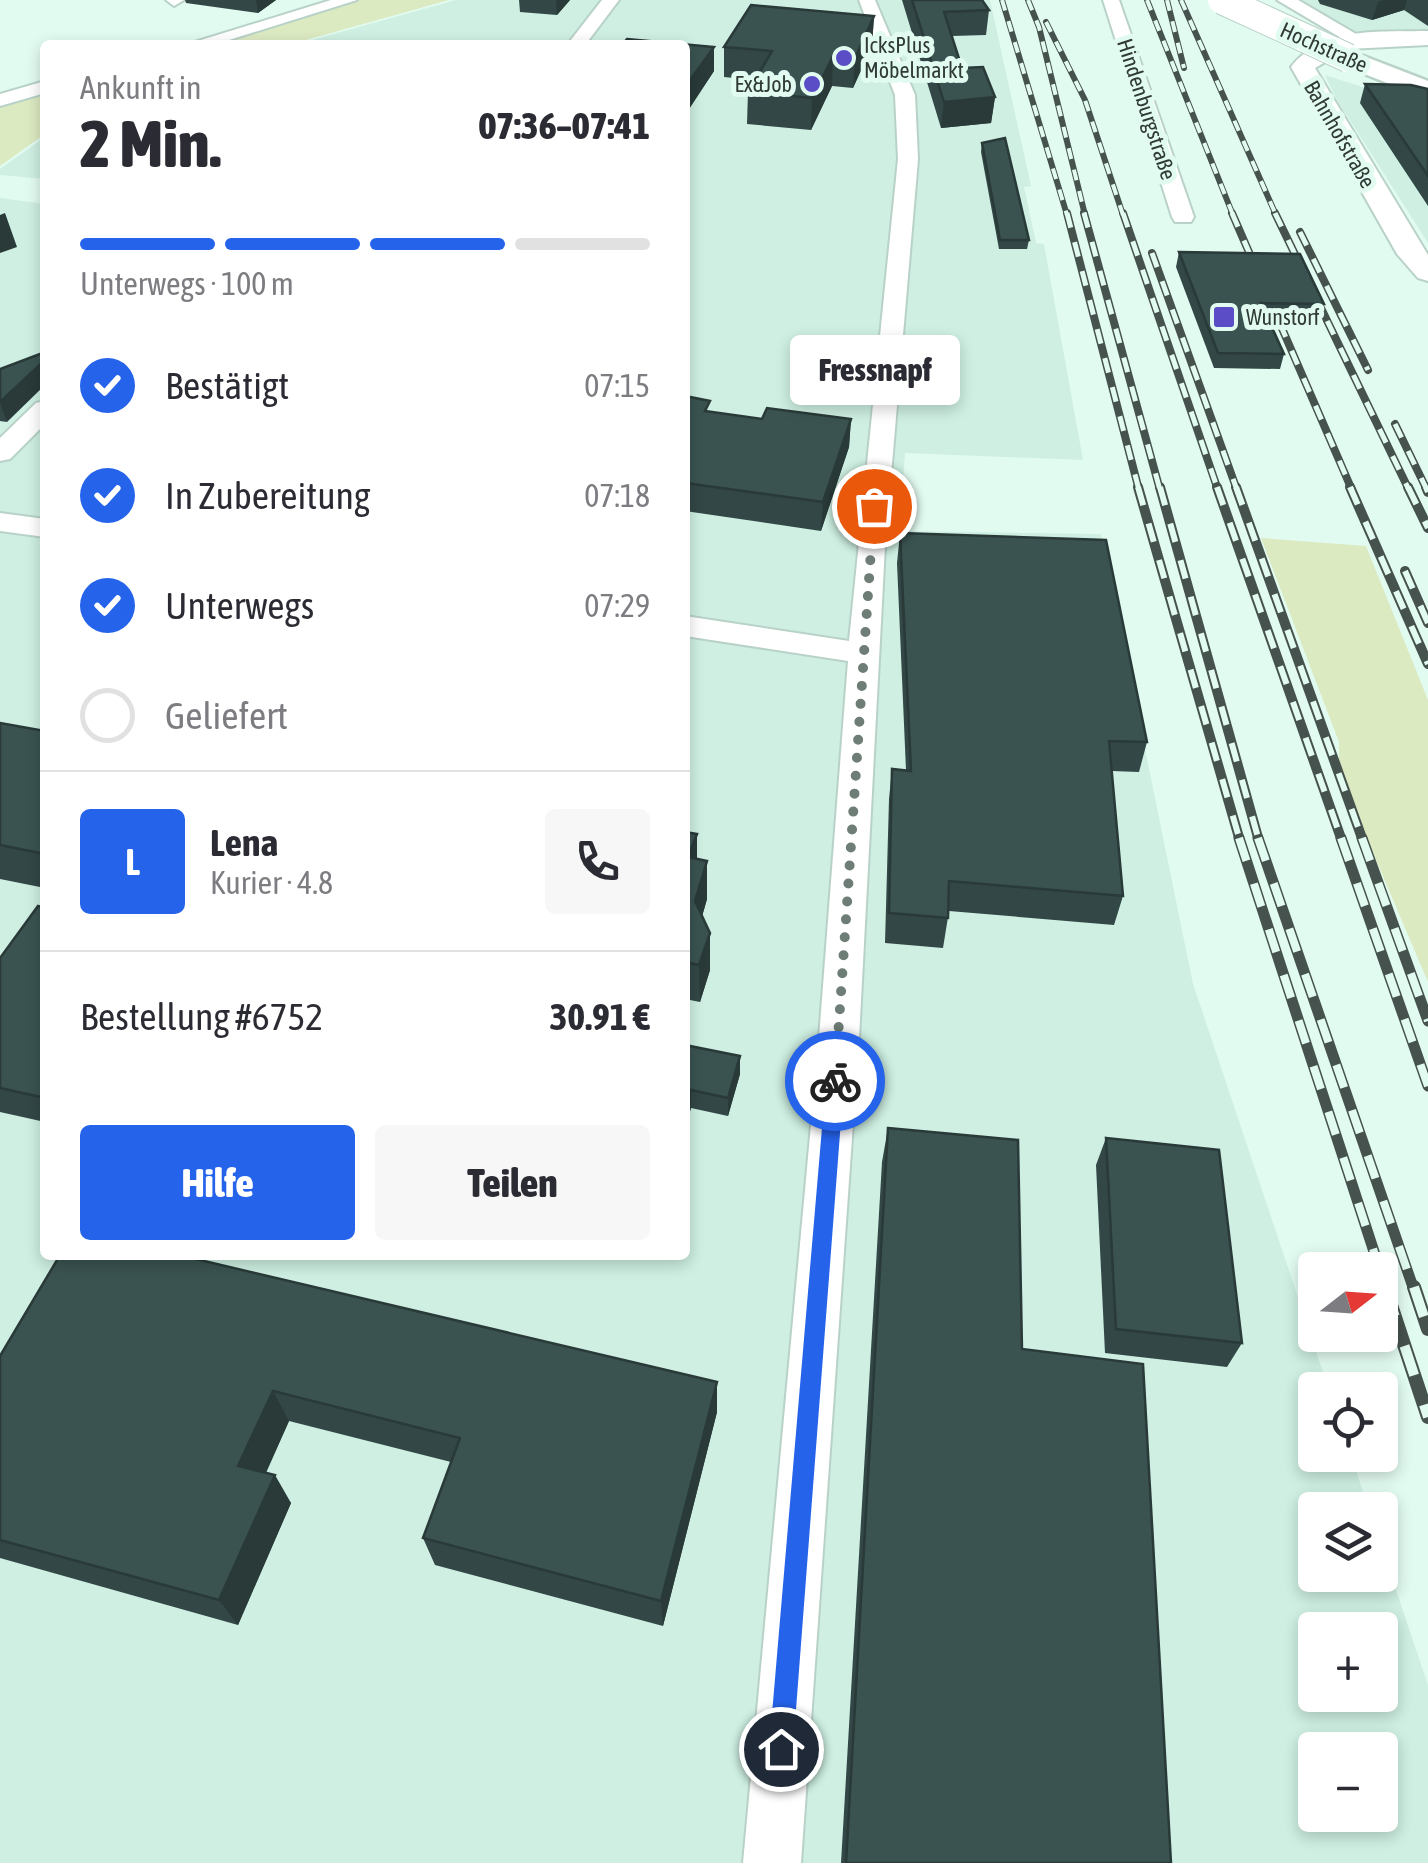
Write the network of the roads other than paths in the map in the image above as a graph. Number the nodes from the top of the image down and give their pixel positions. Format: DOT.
graph roads {
  1 [pos="349,0"];
  2 [pos="611,0"];
  3 [pos="867,0"];
  4 [pos="1110,0"];
  5 [pos="1222,0"];
  6 [pos="1246,0"];
  7 [pos="1285,0"];
  8 [pos="1428,38"];
  9 [pos="211,40"];
  10 [pos="580,40"];
  11 [pos="1357,51"];
  12 [pos="1428,79"];
  13 [pos="40,88"];
  14 [pos="1428,91"];
  15 [pos="0,100"];
  16 [pos="1183,217"];
  17 [pos="1428,272"];
  18 [pos="40,414"];
  19 [pos="0,453"];
  20 [pos="0,522"];
  21 [pos="40,527"];
  22 [pos="690,627"];
  23 [pos="863,653"];
  24 [pos="772,1863"];
  1 -- 9 [label="street"];
  2 -- 10 [label="street"];
  3 -- 23 [label="street"];
  4 -- 16 [label="street, Hindenburgstraße"];
  5 -- 11 [label="main road, Hochstraße, bridge"];
  6 -- 11 [label="main road, Hochstraße"];
  7 -- 11 [label="street"];
  8 -- 11 [label="street"];
  11 -- 12 [label="main road, Hochstraße"];
  11 -- 14 [label="main road, Hochstraße"];
  11 -- 17 [label="street, Bahnhofstraße"];
  13 -- 15 [label="street"];
  18 -- 19 [label="street"];
  20 -- 21 [label="street"];
  22 -- 23 [label="street"];
  23 -- 24 [label="street"];
}
